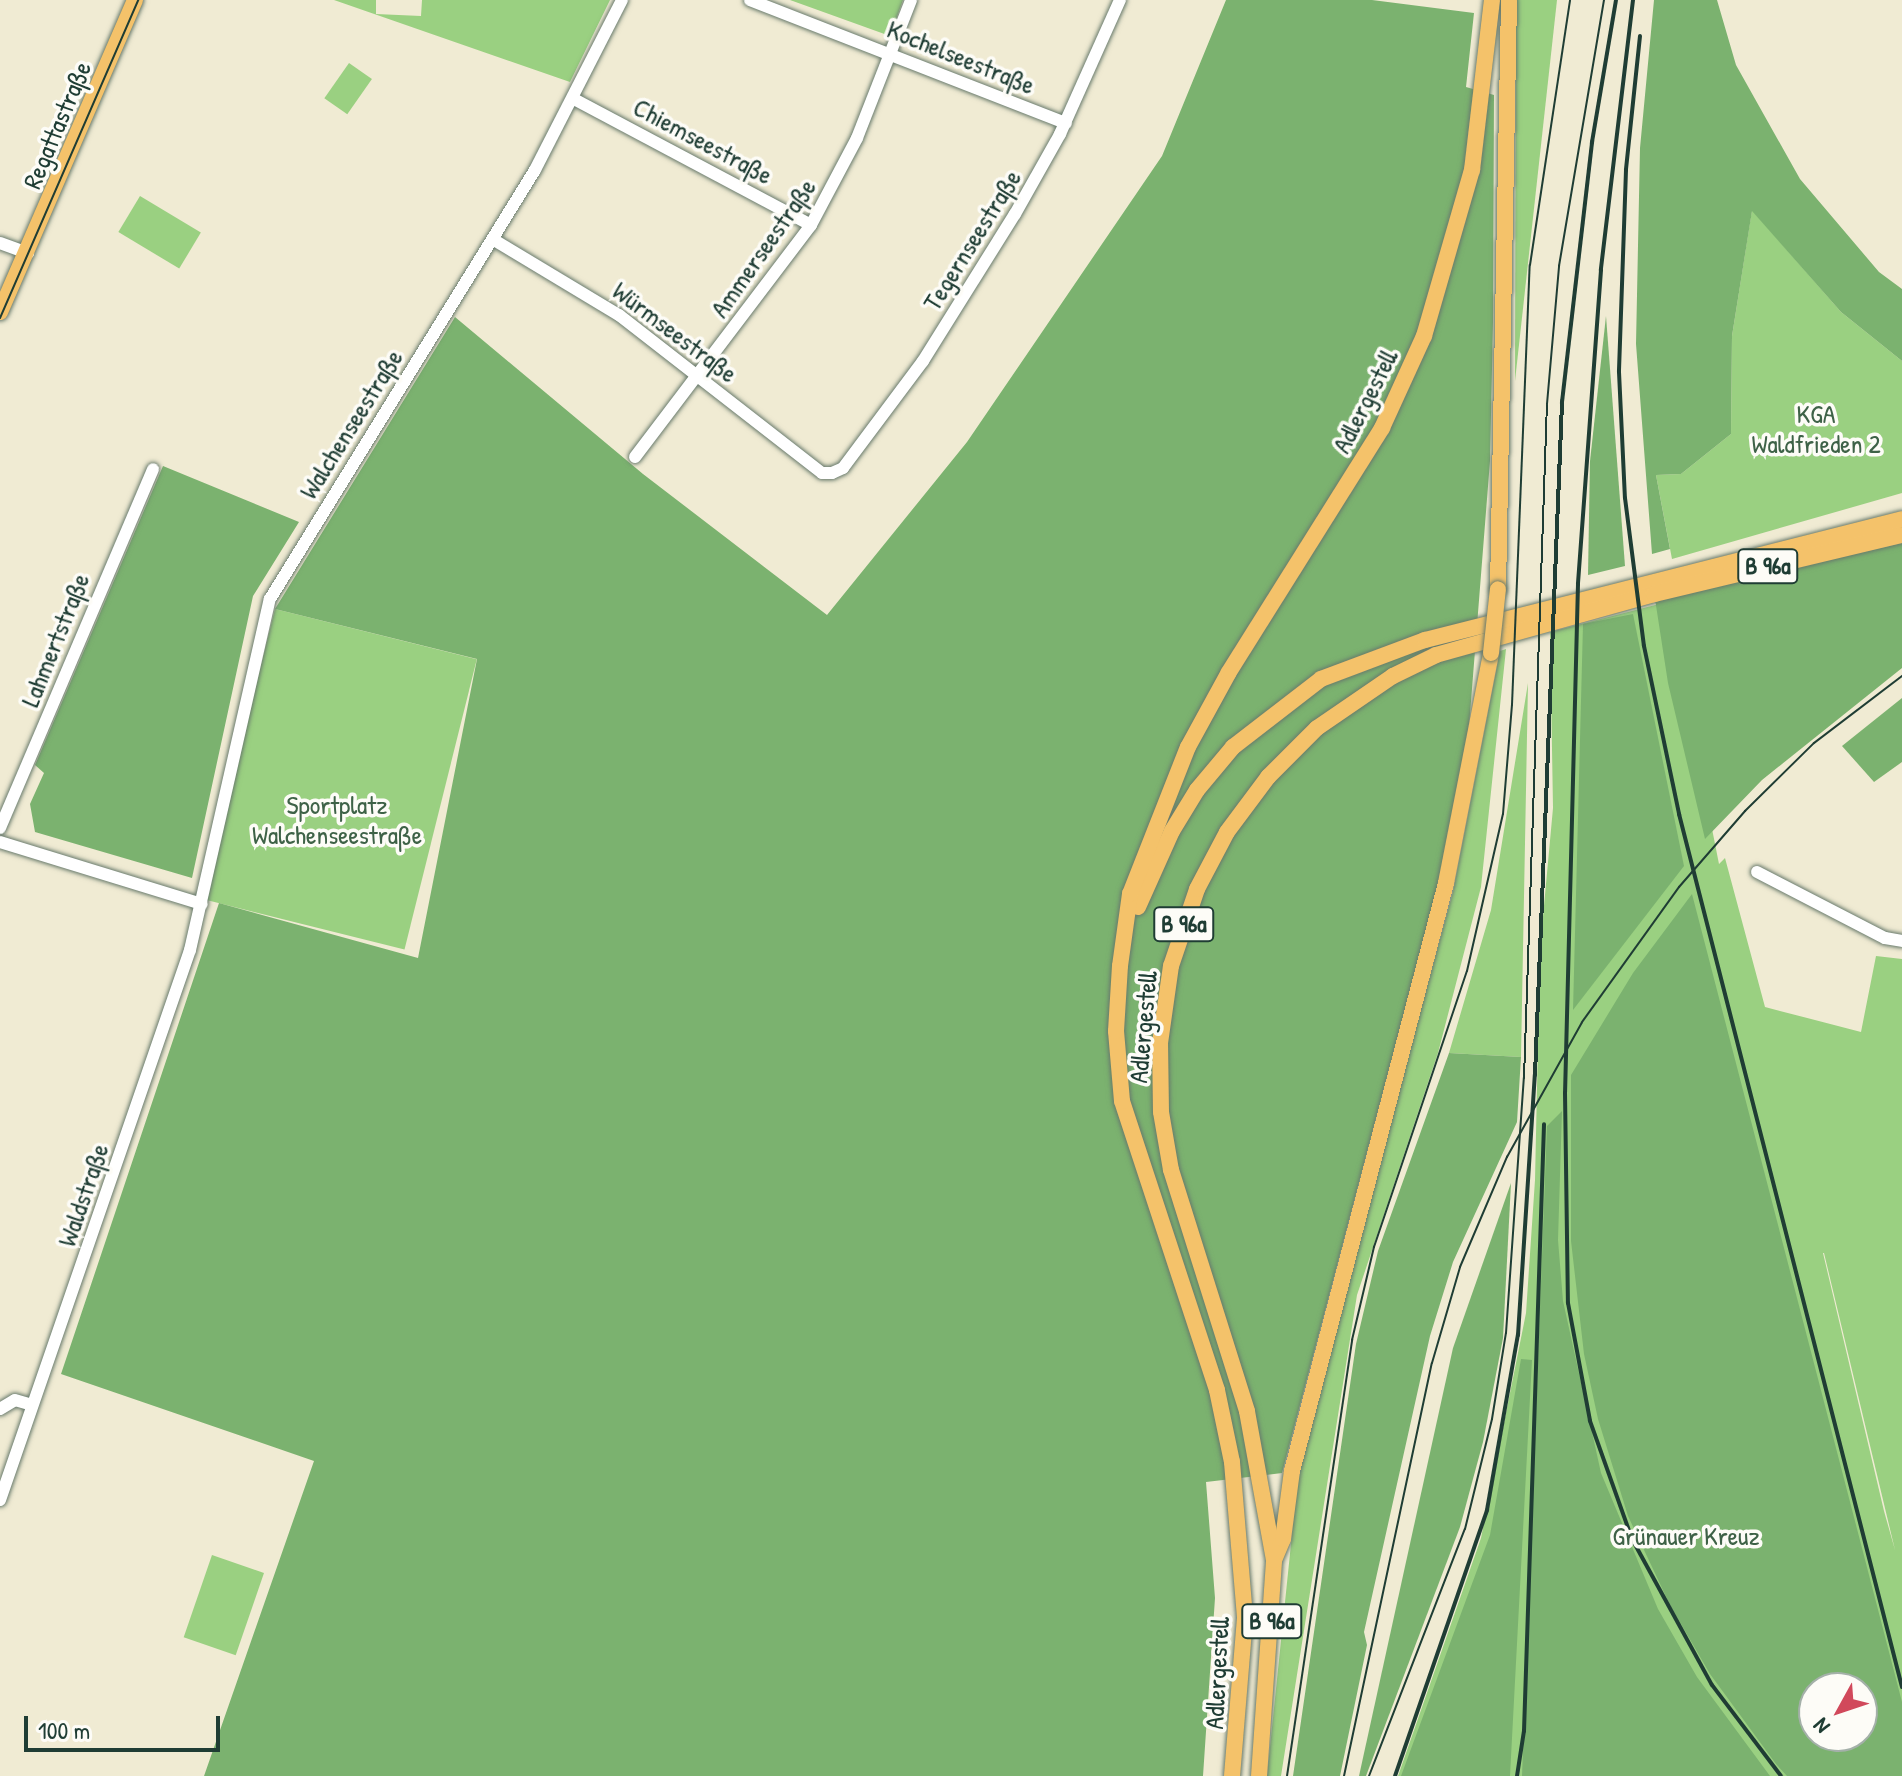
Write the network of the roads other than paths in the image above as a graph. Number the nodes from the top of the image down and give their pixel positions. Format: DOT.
graph roads {
  1 [pos="135,0"];
  2 [pos="622,0"];
  3 [pos="750,0"];
  4 [pos="911,0"];
  5 [pos="1120,0"];
  6 [pos="1492,0"];
  7 [pos="1509,0"];
  8 [pos="891,53"];
  9 [pos="574,99"];
  10 [pos="1066,123"];
  11 [pos="811,225"];
  12 [pos="494,240"];
  13 [pos="0,243"];
  14 [pos="28,253"];
  15 [pos="0,312"];
  16 [pos="698,376"];
  17 [pos="635,457"];
  18 [pos="153,469"];
  19 [pos="822,473"];
  20 [pos="1902,519"];
  21 [pos="1880,532"];
  22 [pos="1902,535"];
  23 [pos="0,828"];
  24 [pos="0,842"];
  25 [pos="1757,872"];
  26 [pos="202,904"];
  27 [pos="1902,941"];
  28 [pos="1120,966"];
  29 [pos="32,1405"];
  30 [pos="0,1409"];
  31 [pos="0,1500"];
  32 [pos="1274,1560"];
  33 [pos="1232,1776"];
  34 [pos="1259,1776"];
  1 -- 14 [label="main road, Regattastraße"];
  2 -- 9 [label="street, Walchenseestraße"];
  3 -- 8 [label="street, Kochelseestraße"];
  4 -- 8 [label="street, Ammerseestraße"];
  5 -- 10 [label="street, Tegernseestraße"];
  6 -- 28 [label="main road, Adlergestell"];
  7 -- 32 [label="main road, Adlergestell, bridge"];
  8 -- 10 [label="street, Kochelseestraße"];
  8 -- 11 [label="street, Ammerseestraße"];
  9 -- 11 [label="street, Chiemseestraße"];
  9 -- 12 [label="street, Walchenseestraße"];
  10 -- 19 [label="street, Tegernseestraße"];
  11 -- 16 [label="street, Ammerseestraße"];
  12 -- 16 [label="street, Würmseestraße"];
  12 -- 26 [label="street, Walchenseestraße"];
  13 -- 14 [label="street"];
  14 -- 15 [label="main road, Regattastraße"];
  16 -- 17 [label="street, Ammerseestraße"];
  16 -- 19 [label="street, Würmseestraße"];
  18 -- 23 [label="street, Lahmertstraße"];
  20 -- 21 [label="main road, B 96a"];
  21 -- 22 [label="main road, B 96a"];
  21 -- 28 [label="main road, Adlergestell / B 96a"];
  21 -- 32 [label="main road, Adlergestell / B 96a"];
  24 -- 26 [label="street"];
  25 -- 27 [label="street"];
  26 -- 29 [label="street, Waldstraße"];
  28 -- 33 [label="main road, Adlergestell / B 96a"];
  29 -- 30 [label="street"];
  29 -- 31 [label="street, Waldstraße"];
  32 -- 34 [label="main road, Adlergestell / B 96a"];
}
